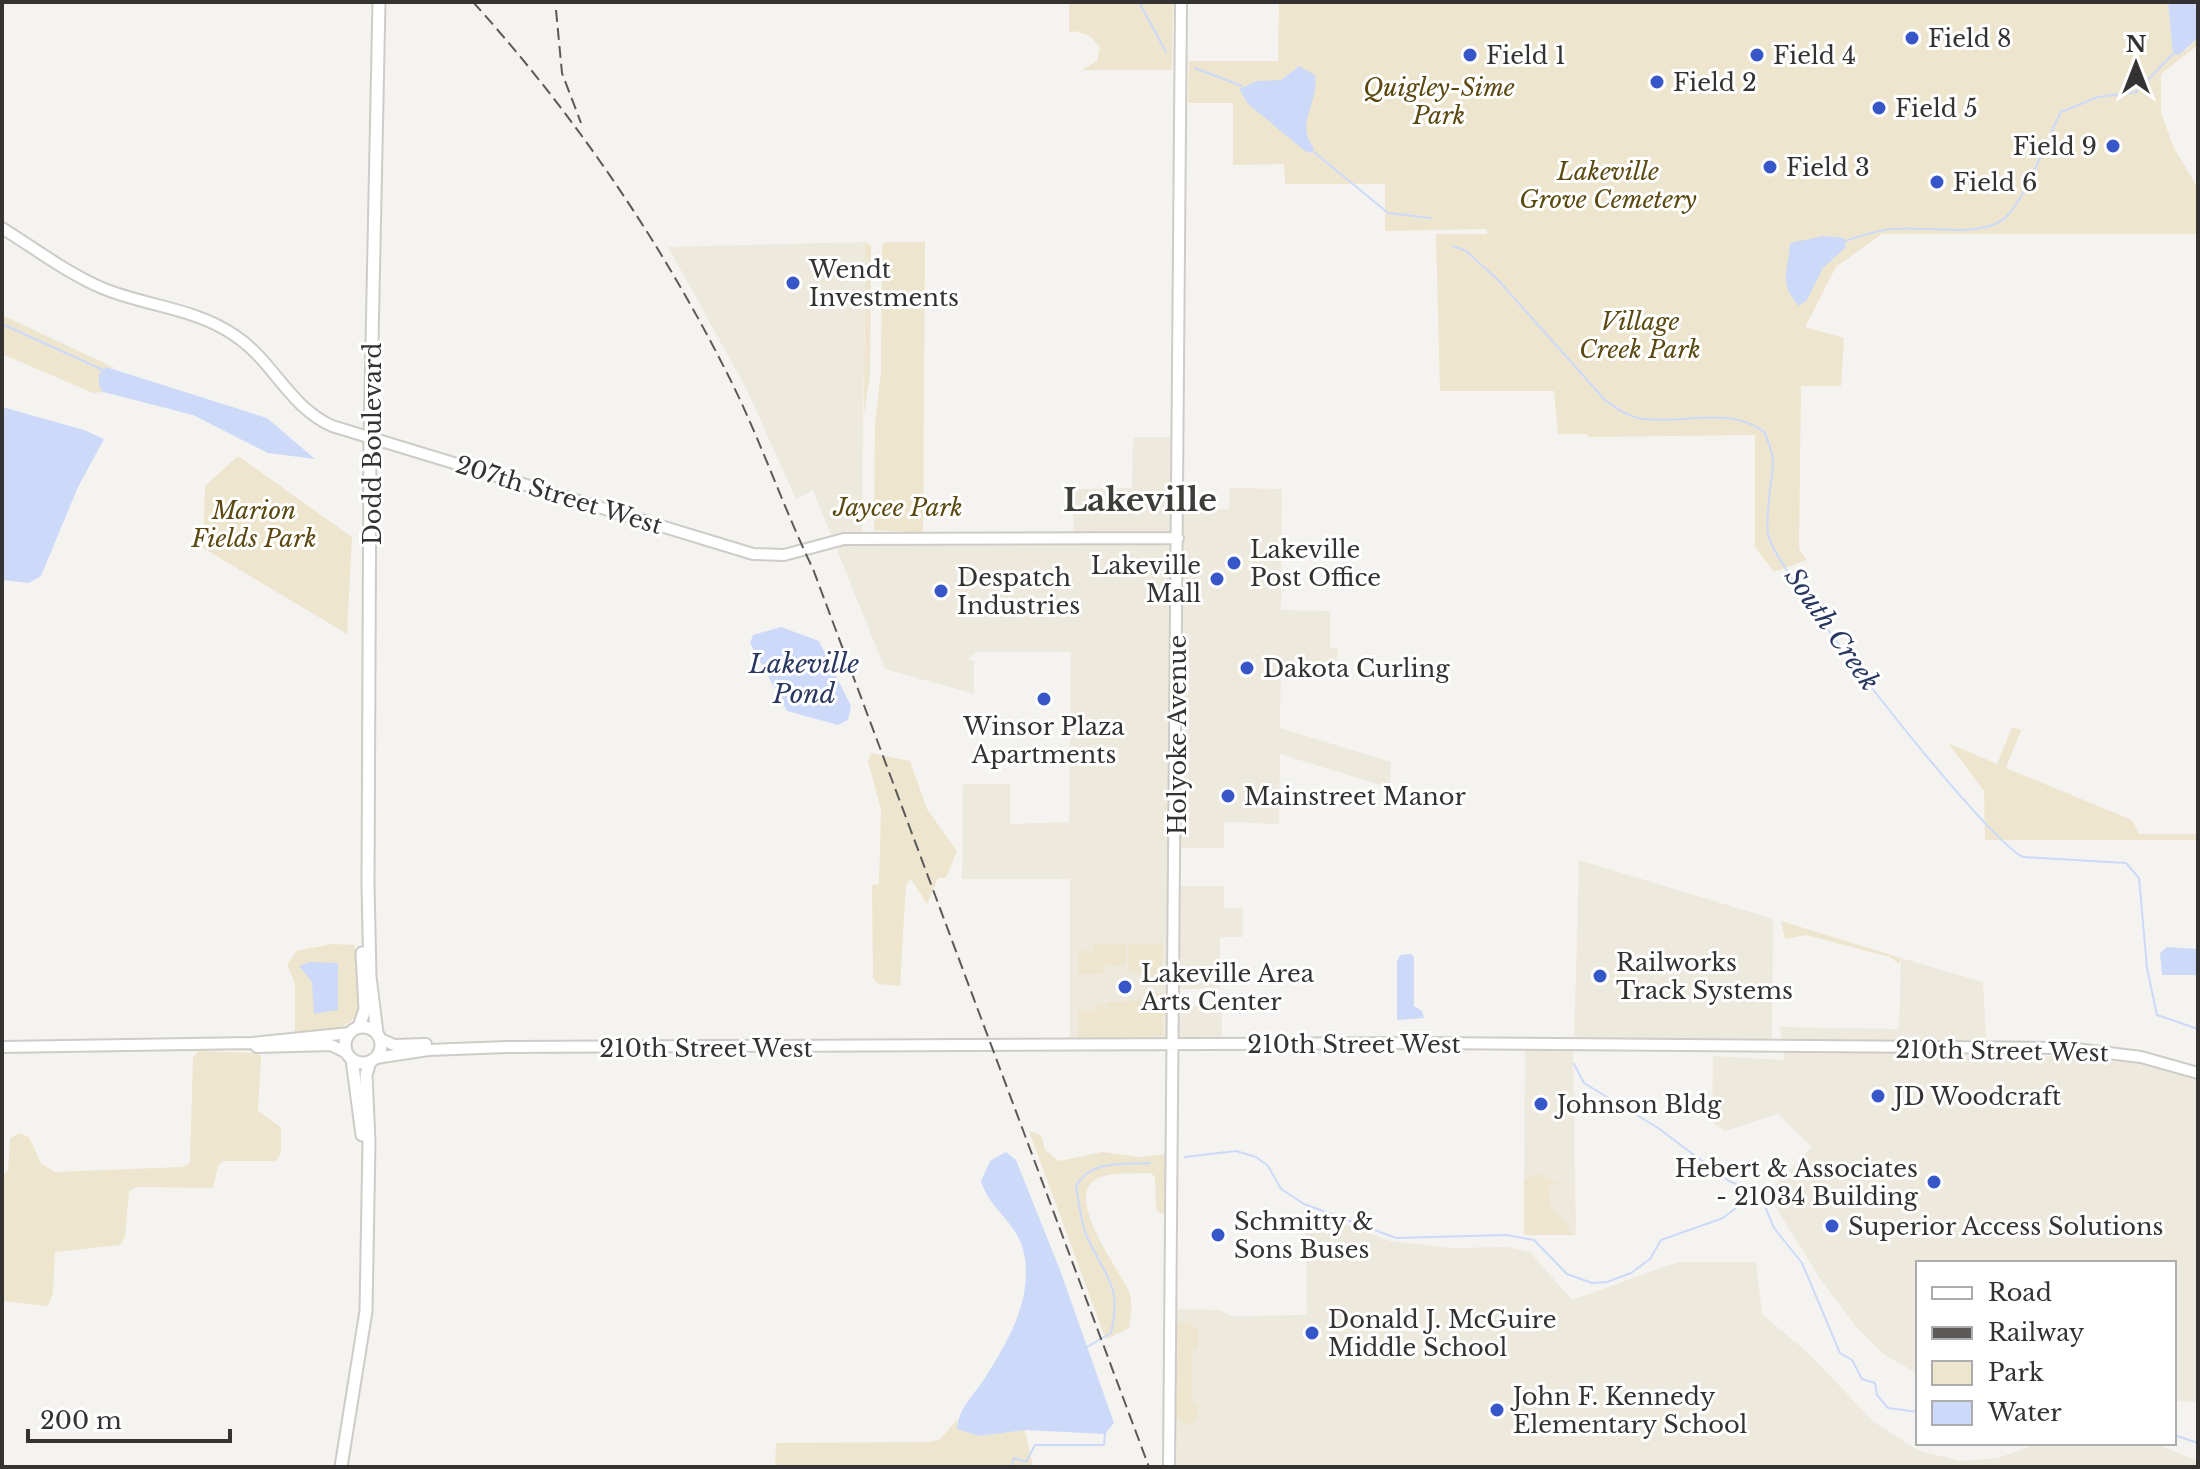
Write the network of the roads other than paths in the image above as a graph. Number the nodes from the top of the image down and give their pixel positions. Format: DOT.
graph roads {
  1 [pos="379,2"];
  2 [pos="1181,2"];
  3 [pos="2,228"];
  4 [pos="370,439"];
  5 [pos="1178,538"];
  6 [pos="368,885"];
  7 [pos="354,1030"];
  8 [pos="379,1036"];
  9 [pos="253,1043"];
  10 [pos="1174,1044"];
  11 [pos="2,1047"];
  12 [pos="507,1047"];
  13 [pos="350,1056"];
  14 [pos="373,1060"];
  15 [pos="2198,1073"];
  16 [pos="366,1192"];
  17 [pos="341,1467"];
  18 [pos="1169,1467"];
  1 -- 4 [label="main road, Dodd Boulevard"];
  2 -- 5 [label="street, Holyoke Avenue"];
  3 -- 4 [label="street, 207th Street West"];
  4 -- 5 [label="street, 207th Street West"];
  4 -- 6 [label="main road, Dodd Boulevard"];
  5 -- 10 [label="street, Holyoke Avenue"];
  6 -- 7 [label="main road, Dodd Boulevard"];
  6 -- 8 [label="main road, Dodd Boulevard"];
  7 -- 8 [label="main road"];
  7 -- 9 [label="street"];
  7 -- 13 [label="main road, Dodd Boulevard"];
  8 -- 12 [label="street, 210th Street West"];
  8 -- 14 [label="main road"];
  9 -- 11 [label="street"];
  9 -- 13 [label="street"];
  10 -- 12 [label="street, 210th Street West"];
  10 -- 15 [label="street, 210th Street West"];
  10 -- 18 [label="street, Holyoke Avenue"];
  12 -- 14 [label="street, 210th Street West"];
  13 -- 14 [label="main road"];
  13 -- 16 [label="main road"];
  14 -- 16 [label="main road"];
  16 -- 17 [label="main road"];
}
